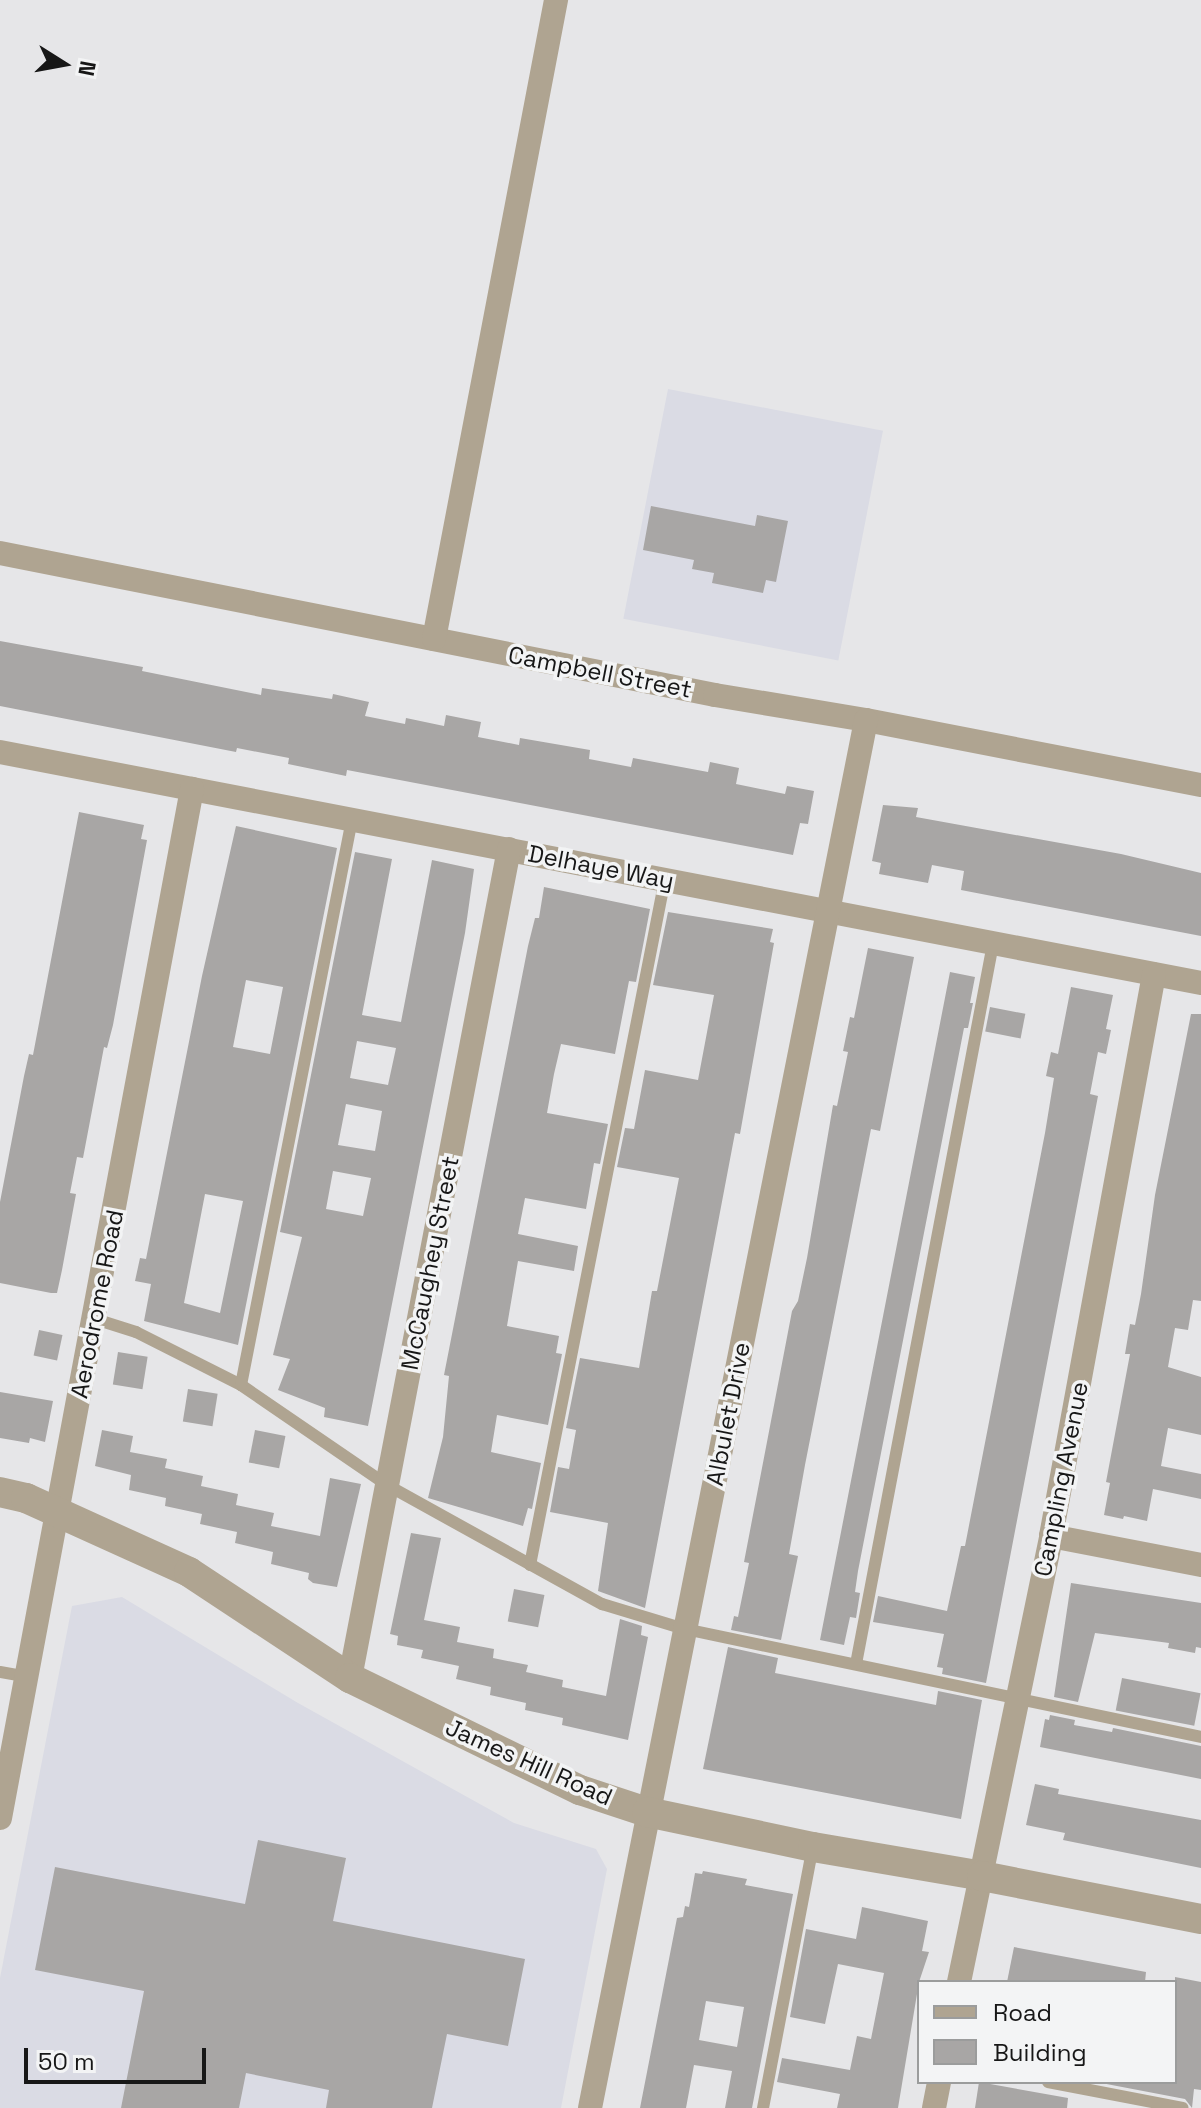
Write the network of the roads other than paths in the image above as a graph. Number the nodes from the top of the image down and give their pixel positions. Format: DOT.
graph roads {
  1 [pos="556,0"];
  2 [pos="0,553"];
  3 [pos="434,639"];
  4 [pos="866,720"];
  5 [pos="0,752"];
  6 [pos="1201,785"];
  7 [pos="192,789"];
  8 [pos="352,819"];
  9 [pos="509,849"];
  10 [pos="665,879"];
  11 [pos="829,912"];
  12 [pos="993,944"];
  13 [pos="1154,974"];
  14 [pos="1201,983"];
  15 [pos="95,1319"];
  16 [pos="241,1385"];
  17 [pos="387,1485"];
  18 [pos="0,1492"];
  19 [pos="58,1513"];
  20 [pos="1051,1536"];
  21 [pos="530,1565"];
  22 [pos="1201,1565"];
  23 [pos="685,1629"];
  24 [pos="856,1664"];
  25 [pos="0,1672"];
  26 [pos="27,1677"];
  27 [pos="350,1678"];
  28 [pos="1019,1701"];
  29 [pos="1201,1737"];
  30 [pos="647,1812"];
  31 [pos="0,1818"];
  32 [pos="813,1847"];
  33 [pos="982,1876"];
  34 [pos="1201,1919"];
  35 [pos="959,1980"];
  36 [pos="939,2084"];
  37 [pos="1058,2084"];
  38 [pos="590,2108"];
  39 [pos="763,2108"];
  40 [pos="934,2108"];
  41 [pos="1183,2108"];
  1 -- 3 [label="street"];
  2 -- 3 [label="street, Campbell Street"];
  3 -- 4 [label="street, Campbell Street"];
  4 -- 6 [label="street, Campbell Street"];
  4 -- 11 [label="street, Albulet Drive"];
  5 -- 7 [label="street, Delhaye Way"];
  7 -- 8 [label="street, Delhaye Way"];
  7 -- 15 [label="street, Aerodrome Road"];
  8 -- 9 [label="street, Delhaye Way"];
  8 -- 16 [label="lane"];
  9 -- 10 [label="street, Delhaye Way"];
  9 -- 17 [label="street, McCaughey Street"];
  10 -- 11 [label="street, Delhaye Way"];
  10 -- 21 [label="lane"];
  11 -- 12 [label="street, Delhaye Way"];
  11 -- 23 [label="street, Albulet Drive"];
  12 -- 13 [label="street, Delhaye Way"];
  12 -- 24 [label="lane"];
  13 -- 14 [label="street, Delhaye Way"];
  13 -- 20 [label="street, Campling Avenue"];
  15 -- 16 [label="lane"];
  15 -- 19 [label="street, Aerodrome Road"];
  16 -- 17 [label="lane"];
  17 -- 21 [label="lane"];
  17 -- 27 [label="street, McCaughey Street"];
  18 -- 19 [label="street, James Hill Road"];
  19 -- 26 [label="street, Aerodrome Road"];
  19 -- 27 [label="street, James Hill Road"];
  20 -- 22 [label="street"];
  20 -- 28 [label="street, Campling Avenue"];
  21 -- 23 [label="lane"];
  23 -- 24 [label="lane"];
  23 -- 30 [label="street, Albulet Drive"];
  24 -- 28 [label="lane"];
  25 -- 26 [label="lane"];
  26 -- 31 [label="street, Aerodrome Road"];
  27 -- 30 [label="street, James Hill Road"];
  28 -- 29 [label="lane"];
  28 -- 33 [label="street, Campling Avenue"];
  30 -- 32 [label="street, James Hill Road"];
  30 -- 38 [label="street, Albulet Drive"];
  32 -- 33 [label="street, James Hill Road"];
  32 -- 39 [label="lane"];
  33 -- 34 [label="street, James Hill Road"];
  33 -- 35 [label="street, Campling Avenue"];
  36 -- 40 [label="street"];
  37 -- 41 [label="lane"];
}
